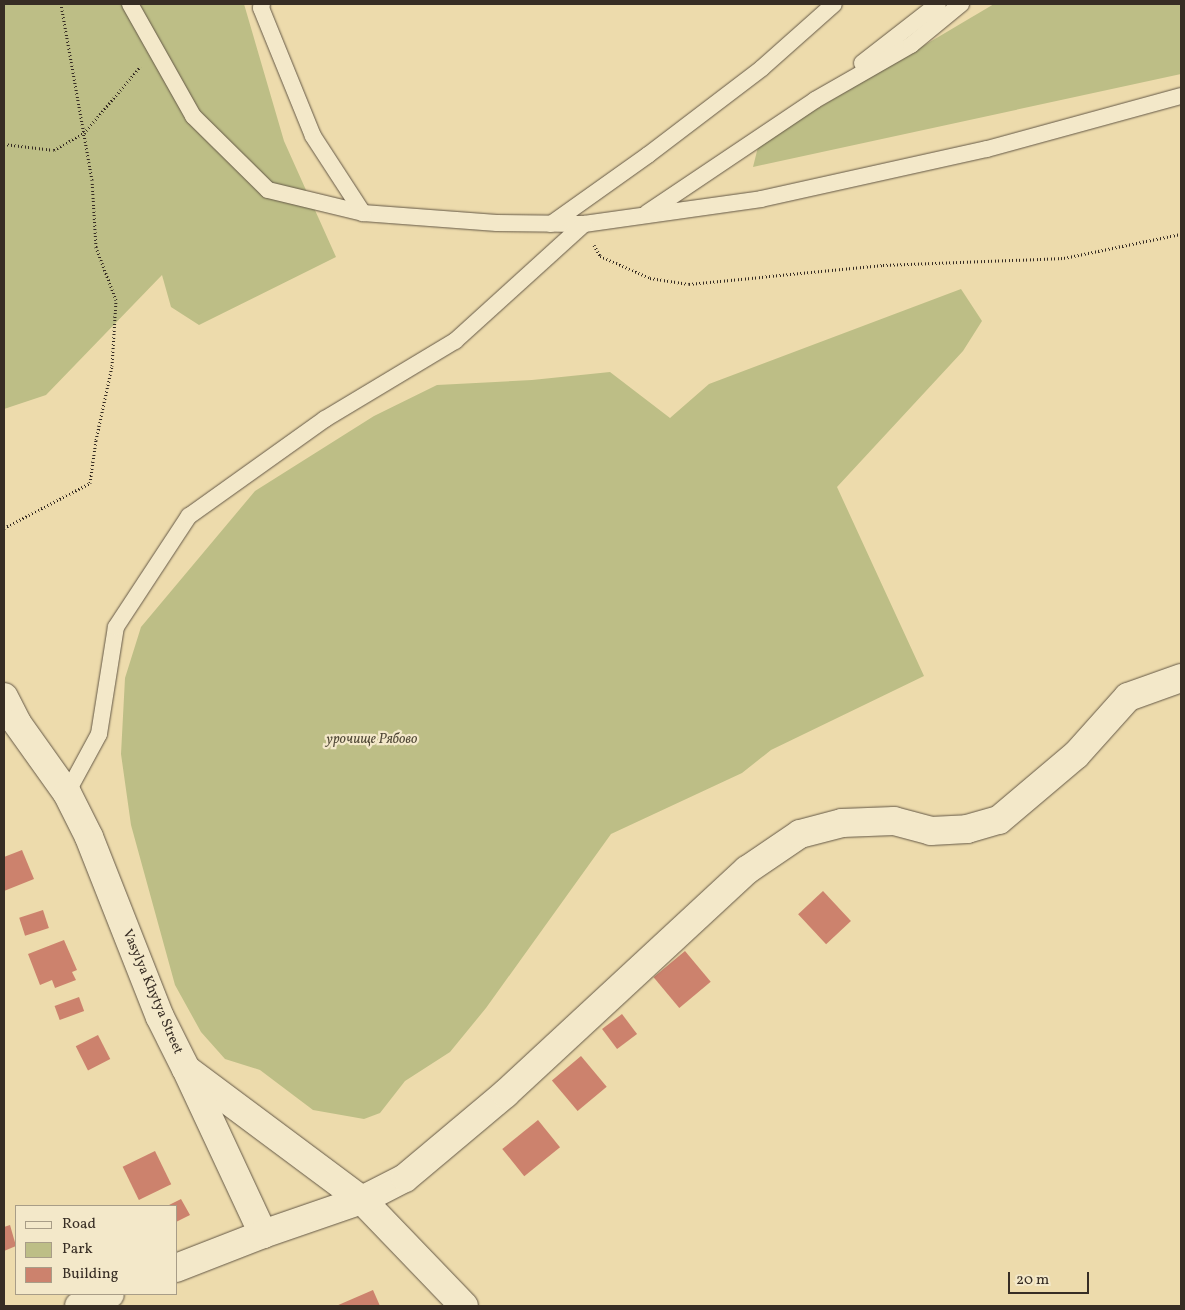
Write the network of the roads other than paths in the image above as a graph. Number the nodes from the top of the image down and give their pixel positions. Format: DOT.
graph roads {
  1 [pos="130,4"];
  2 [pos="262,4"];
  3 [pos="834,4"];
  4 [pos="938,4"];
  5 [pos="961,4"];
  6 [pos="1181,96"];
  7 [pos="815,100"];
  8 [pos="363,213"];
  9 [pos="642,216"];
  10 [pos="551,224"];
  11 [pos="584,224"];
  12 [pos="1181,678"];
  13 [pos="4,697"];
  14 [pos="67,793"];
  15 [pos="186,1069"];
  16 [pos="362,1200"];
  17 [pos="263,1234"];
  18 [pos="178,1267"];
  19 [pos="107,1295"];
  20 [pos="79,1306"];
  21 [pos="464,1306"];
  1 -- 8 [label="lane"];
  2 -- 8 [label="lane"];
  3 -- 10 [label="lane"];
  4 -- 7 [label="lane"];
  5 -- 7 [label="lane"];
  6 -- 9 [label="lane"];
  7 -- 9 [label="lane"];
  8 -- 10 [label="lane"];
  9 -- 11 [label="lane"];
  10 -- 11 [label="lane"];
  11 -- 14 [label="lane"];
  12 -- 16 [label="street"];
  13 -- 14 [label="street, Vasylya Khytya Street"];
  14 -- 15 [label="street, Vasylya Khytya Street"];
  15 -- 16 [label="street, Vasylya Khytya Street"];
  15 -- 17 [label="street"];
  16 -- 17 [label="street"];
  16 -- 21 [label="street, Vasylya Khytya Street"];
  17 -- 18 [label="street"];
  19 -- 20 [label="street"];
}
